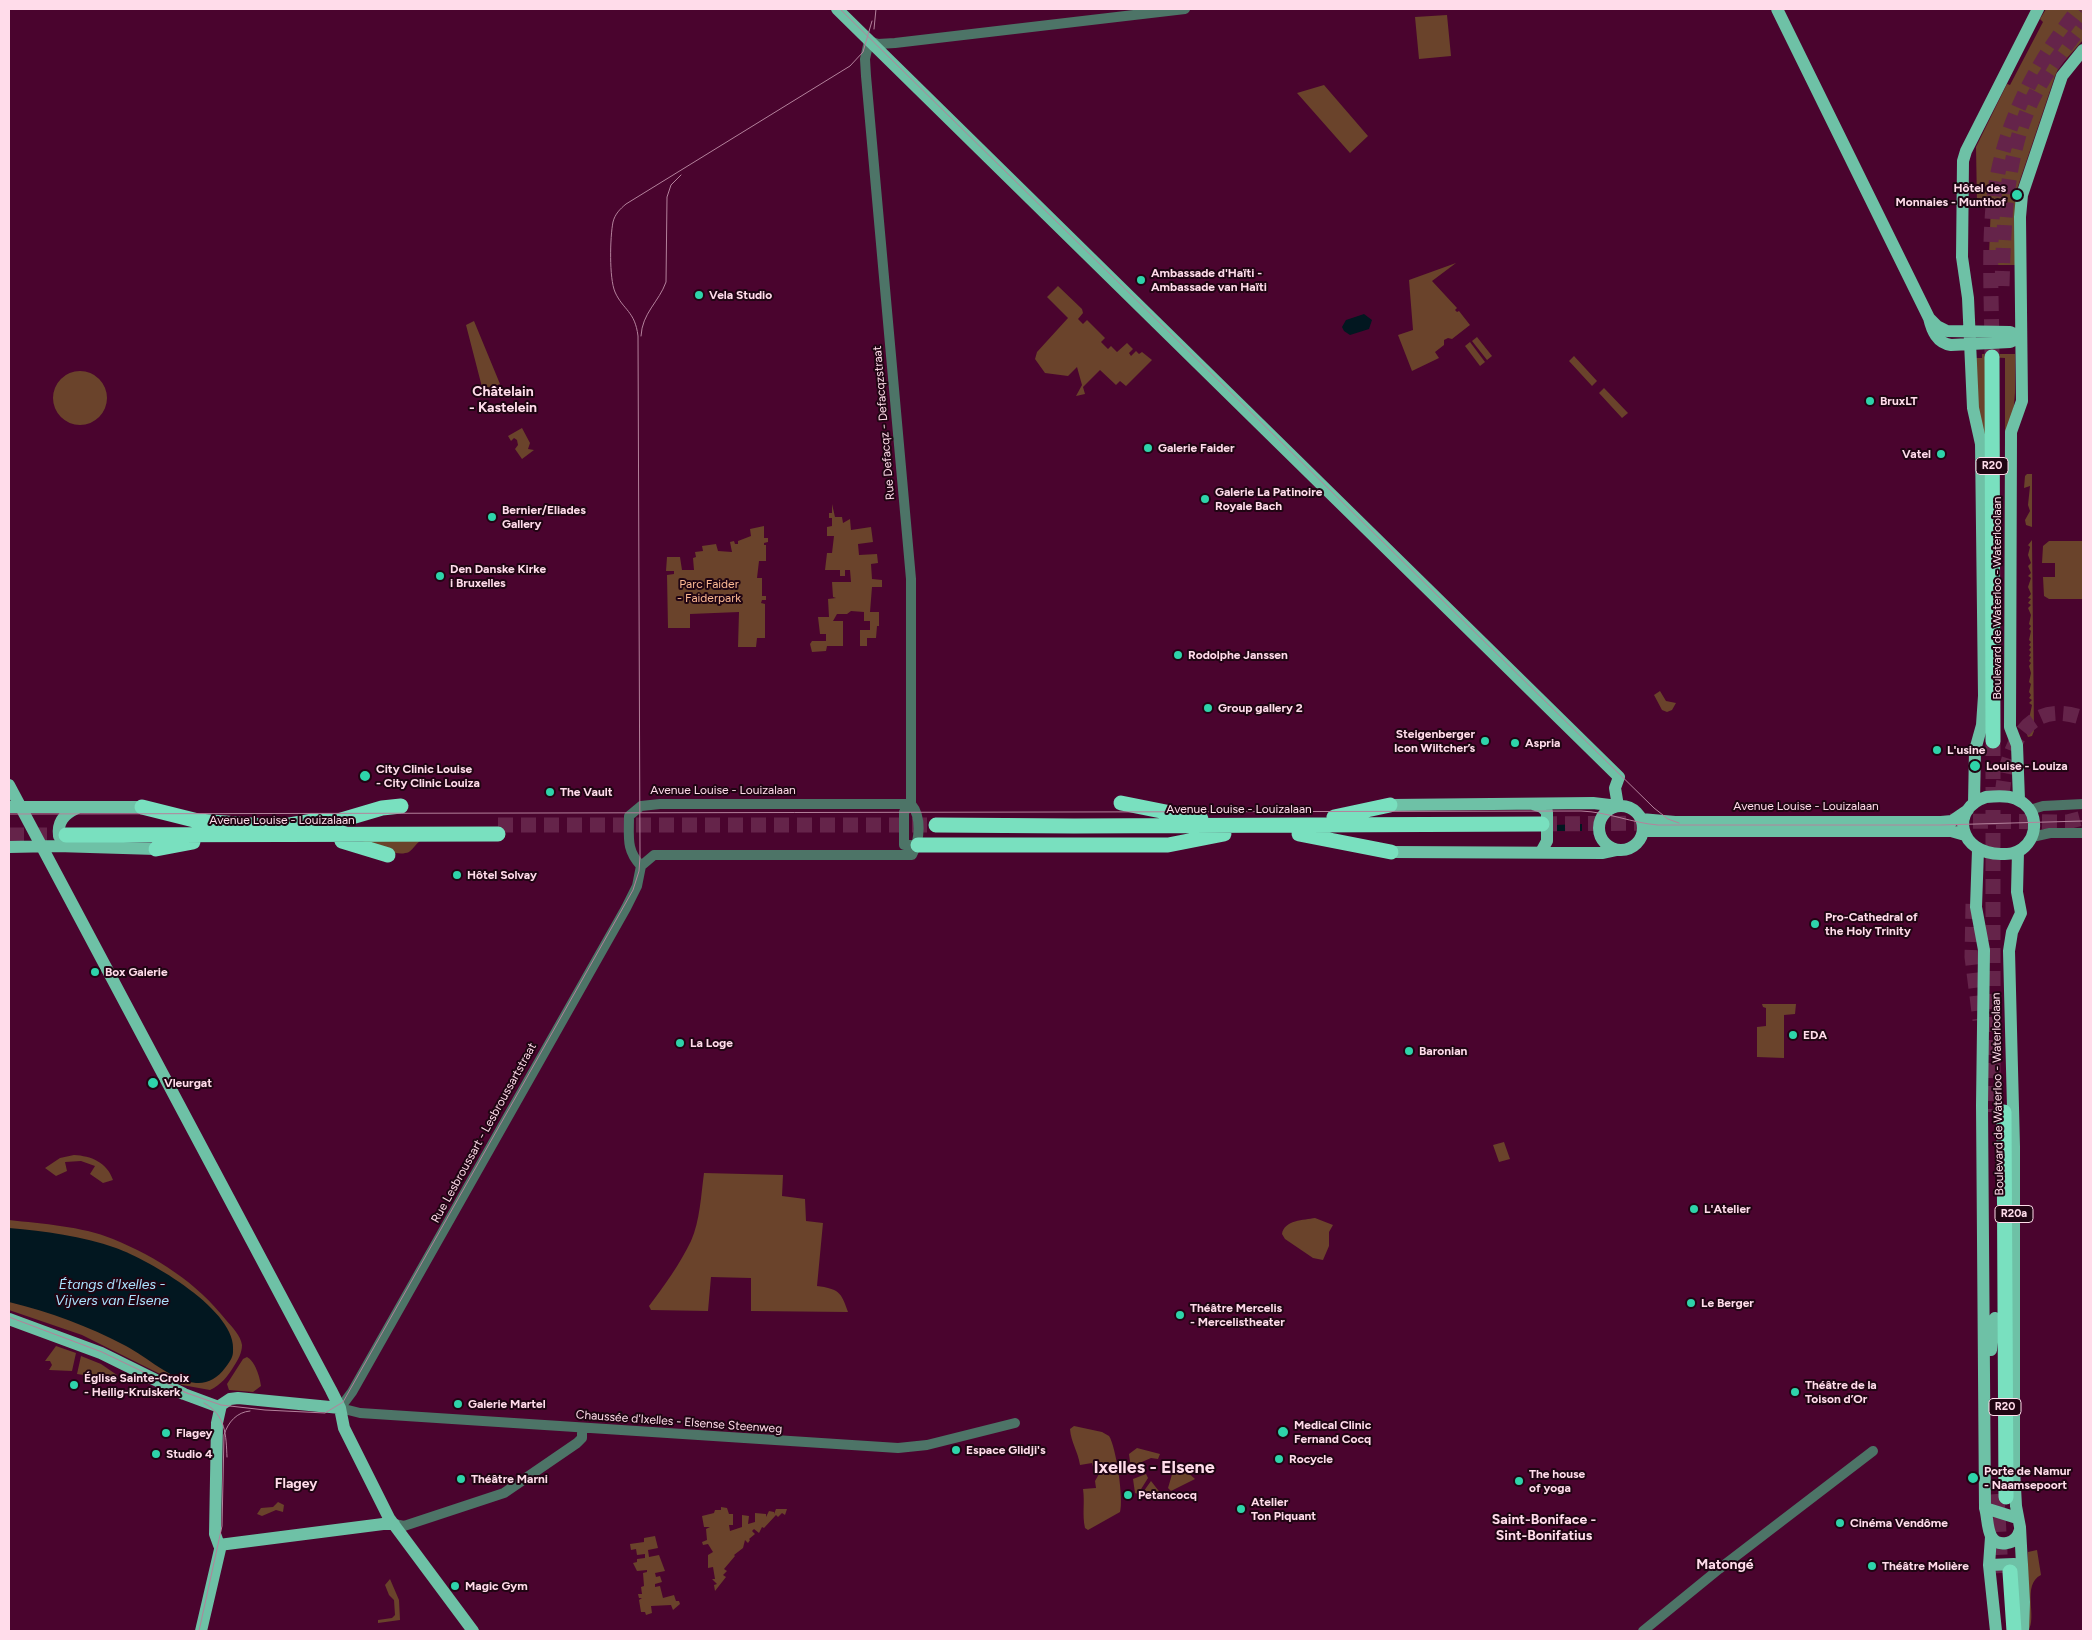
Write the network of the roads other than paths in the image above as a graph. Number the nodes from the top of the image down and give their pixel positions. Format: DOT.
graph roads {
  1 [pos="831,9"];
  2 [pos="837,9"];
  3 [pos="1185,9"];
  4 [pos="1777,9"];
  5 [pos="2038,9"];
  6 [pos="869,41"];
  7 [pos="2083,50"];
  8 [pos="2021,337"];
  9 [pos="1969,338"];
  10 [pos="1995,358"];
  11 [pos="1982,534"];
  12 [pos="2010,534"];
  13 [pos="1996,575"];
  14 [pos="1984,614"];
  15 [pos="2010,614"];
  16 [pos="1997,741"];
  17 [pos="9,785"];
  18 [pos="2019,800"];
  19 [pos="1121,803"];
  20 [pos="911,804"];
  21 [pos="1533,804"];
  22 [pos="2083,804"];
  23 [pos="1390,805"];
  24 [pos="401,806"];
  25 [pos="1618,806"];
  26 [pos="1971,806"];
  27 [pos="15,807"];
  28 [pos="142,807"];
  29 [pos="77,808"];
  30 [pos="2030,810"];
  31 [pos="1642,825"];
  32 [pos="278,827"];
  33 [pos="1542,828"];
  34 [pos="936,829"];
  35 [pos="1224,829"];
  36 [pos="1299,829"];
  37 [pos="2083,833"];
  38 [pos="309,835"];
  39 [pos="1965,835"];
  40 [pos="67,836"];
  41 [pos="236,836"];
  42 [pos="2032,837"];
  43 [pos="9,847"];
  44 [pos="42,847"];
  45 [pos="156,849"];
  46 [pos="915,850"];
  47 [pos="1617,850"];
  48 [pos="1978,850"];
  49 [pos="1391,852"];
  50 [pos="1541,852"];
  51 [pos="2018,852"];
  52 [pos="388,855"];
  53 [pos="642,866"];
  54 [pos="1999,1112"];
  55 [pos="2014,1273"];
  56 [pos="2000,1318"];
  57 [pos="9,1319"];
  58 [pos="2014,1354"];
  59 [pos="1985,1404"];
  60 [pos="219,1407"];
  61 [pos="340,1408"];
  62 [pos="1015,1423"];
  63 [pos="582,1433"];
  64 [pos="1873,1451"];
  65 [pos="2001,1495"];
  66 [pos="1988,1510"];
  67 [pos="394,1524"];
  68 [pos="2019,1524"];
  69 [pos="1991,1537"];
  70 [pos="221,1545"];
  71 [pos="2000,1570"];
  72 [pos="2020,1629"];
  73 [pos="202,1631"];
  74 [pos="473,1631"];
  75 [pos="1643,1631"];
  76 [pos="1996,1631"];
  77 [pos="2006,1631"];
  1 -- 6 [label="main road"];
  2 -- 6 [label="main road"];
  3 -- 6 [label="street"];
  4 -- 9 [label="main road"];
  5 -- 9 [label="main road"];
  6 -- 20 [label="street, Rue Defacqz - Defacqzstraat"];
  6 -- 25 [label="main road"];
  7 -- 8 [label="main road, Boulevard de Waterloo - Waterloolaan"];
  8 -- 9 [label="main road"];
  8 -- 12 [label="main road, Boulevard de Waterloo - Waterloolaan"];
  9 -- 11 [label="main road"];
  10 -- 13 [label="highway, R20"];
  11 -- 13 [label="main road"];
  11 -- 14 [label="main road"];
  12 -- 13 [label="main road"];
  12 -- 15 [label="main road, Boulevard de Waterloo - Waterloolaan"];
  13 -- 14 [label="main road"];
  13 -- 15 [label="main road"];
  13 -- 16 [label="highway, R20"];
  14 -- 26 [label="main road"];
  15 -- 18 [label="main road, Boulevard de Waterloo - Waterloolaan"];
  17 -- 27 [label="main road"];
  18 -- 26 [label="main road"];
  18 -- 30 [label="main road"];
  19 -- 35 [label="highway"];
  20 -- 46 [label="street, Rue Defacqz - Defacqzstraat"];
  20 -- 53 [label="street, Avenue Louise - Louizalaan"];
  21 -- 23 [label="main road"];
  21 -- 25 [label="main road"];
  21 -- 50 [label="main road"];
  22 -- 30 [label="street"];
  23 -- 36 [label="highway"];
  24 -- 32 [label="highway"];
  25 -- 31 [label="main road"];
  25 -- 47 [label="main road"];
  26 -- 31 [label="main road, Avenue Louise - Louizalaan"];
  26 -- 39 [label="main road"];
  27 -- 29 [label="main road"];
  27 -- 44 [label="main road"];
  28 -- 29 [label="main road"];
  28 -- 32 [label="highway"];
  29 -- 40 [label="main road"];
  30 -- 42 [label="main road"];
  31 -- 39 [label="main road"];
  31 -- 47 [label="main road"];
  32 -- 38 [label="highway, Avenue Louise - Louizalaan"];
  32 -- 40 [label="highway, Avenue Louise - Louizalaan"];
  33 -- 36 [label="highway, Avenue Louise - Louizalaan"];
  34 -- 35 [label="highway, Avenue Louise - Louizalaan"];
  35 -- 36 [label="highway, Avenue Louise - Louizalaan"];
  35 -- 46 [label="highway"];
  36 -- 49 [label="highway"];
  37 -- 42 [label="street"];
  38 -- 41 [label="highway, Avenue Louise - Louizalaan"];
  38 -- 52 [label="highway"];
  39 -- 48 [label="main road"];
  40 -- 41 [label="highway, Avenue Louise - Louizalaan"];
  40 -- 44 [label="main road, Avenue Louise - Louizalaan"];
  40 -- 45 [label="main road, Avenue Louise - Louizalaan"];
  41 -- 45 [label="highway"];
  42 -- 51 [label="main road"];
  43 -- 44 [label="main road, Avenue Louise - Louizalaan"];
  44 -- 61 [label="main road"];
  46 -- 53 [label="street"];
  47 -- 50 [label="main road"];
  48 -- 51 [label="main road"];
  48 -- 59 [label="main road, R20a"];
  49 -- 50 [label="main road"];
  51 -- 55 [label="main road, Boulevard de Waterloo - Waterloolaan / R20a"];
  53 -- 61 [label="street, Rue Lesbroussart - Lesbroussartstraat"];
  54 -- 56 [label="highway, R20"];
  55 -- 56 [label="main road"];
  55 -- 58 [label="main road, Boulevard de Waterloo - Waterloolaan / R20a"];
  56 -- 58 [label="main road"];
  56 -- 59 [label="main road"];
  56 -- 65 [label="highway, R20"];
  57 -- 60 [label="main road"];
  58 -- 68 [label="main road, Boulevard de Waterloo - Waterloolaan / R20a"];
  59 -- 66 [label="main road, R20a"];
  60 -- 61 [label="main road"];
  60 -- 70 [label="main road"];
  61 -- 63 [label="street, Chaussée d'Ixelles - Elsense Steenweg"];
  61 -- 67 [label="main road"];
  62 -- 63 [label="street, Chaussée d'Ixelles - Elsense Steenweg"];
  63 -- 67 [label="street"];
  64 -- 75 [label="street"];
  66 -- 68 [label="main road"];
  66 -- 69 [label="main road"];
  67 -- 70 [label="main road"];
  67 -- 74 [label="main road"];
  68 -- 69 [label="main road"];
  68 -- 72 [label="main road, R20a"];
  69 -- 71 [label="main road"];
  70 -- 73 [label="main road"];
  71 -- 72 [label="highway"];
  71 -- 72 [label="main road"];
  71 -- 76 [label="main road"];
  71 -- 77 [label="highway"];
}
